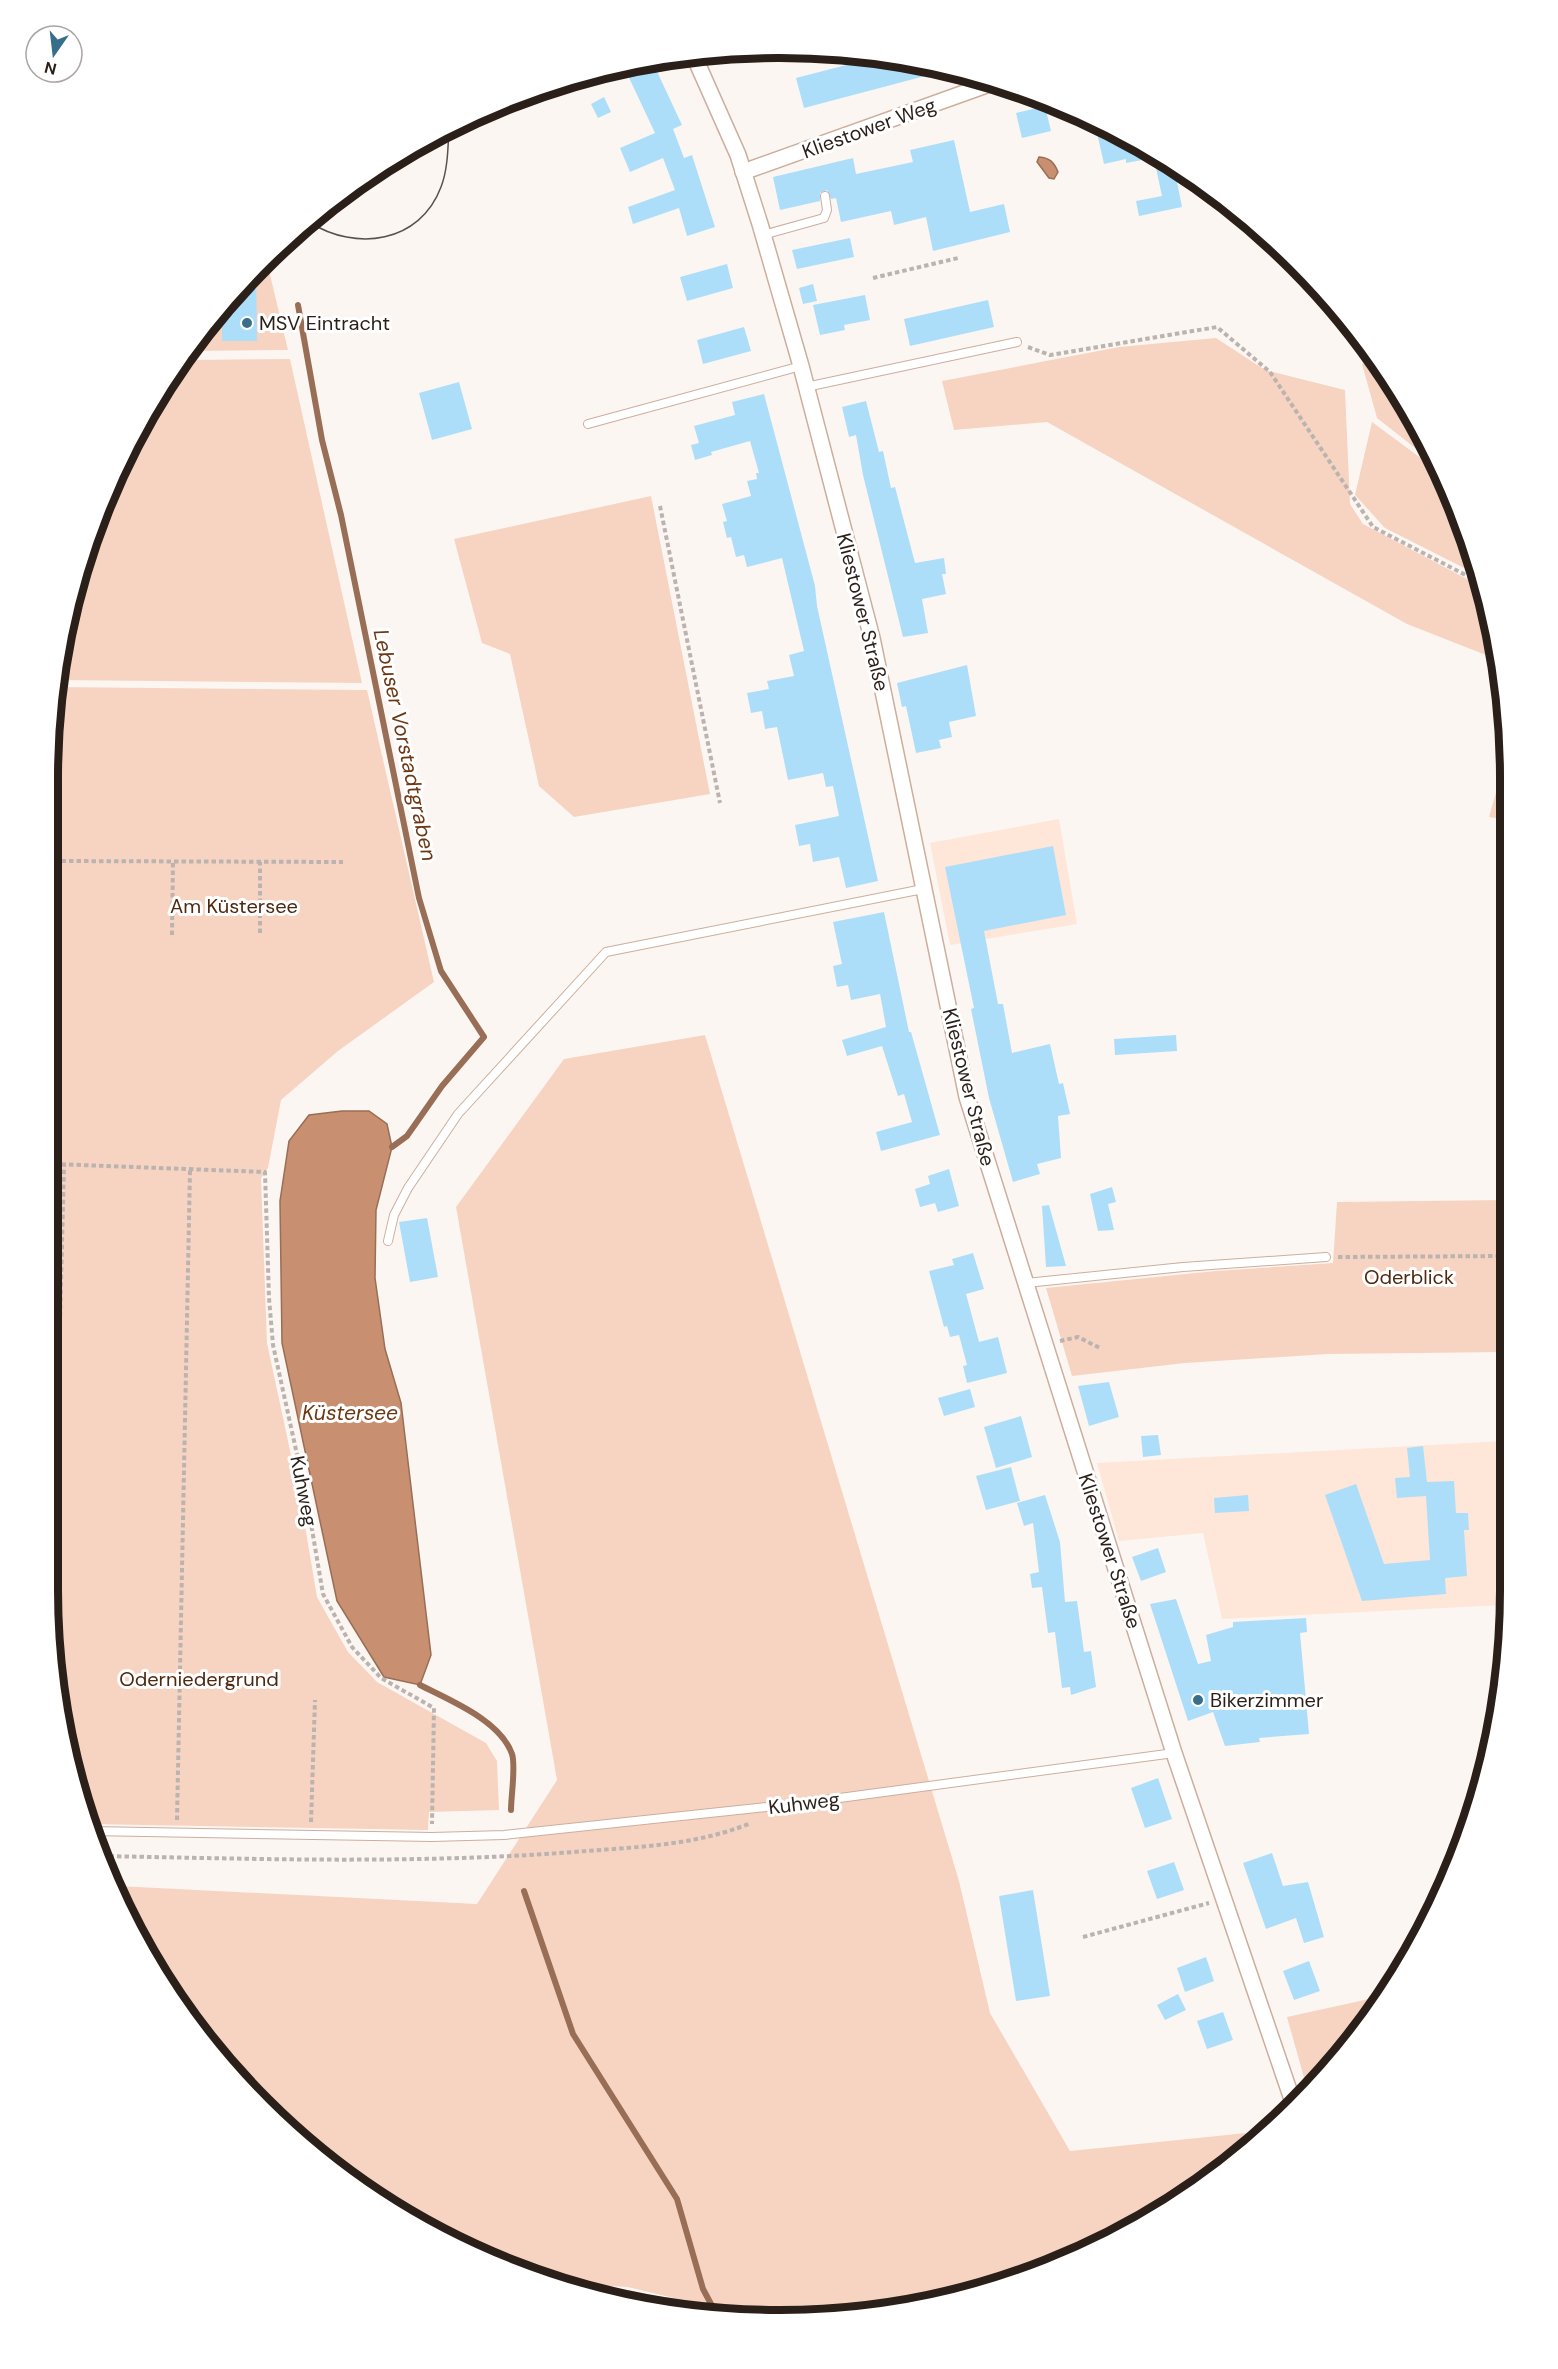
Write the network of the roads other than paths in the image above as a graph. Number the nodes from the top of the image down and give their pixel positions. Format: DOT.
graph roads {
  1 [pos="697,64"];
  2 [pos="981,88"];
  3 [pos="743,172"];
  4 [pos="825,196"];
  5 [pos="763,235"];
  6 [pos="1017,342"];
  7 [pos="801,366"];
  8 [pos="806,387"];
  9 [pos="588,424"];
  10 [pos="923,889"];
  11 [pos="388,1241"];
  12 [pos="1326,1257"];
  13 [pos="1026,1283"];
  14 [pos="1174,1753"];
  15 [pos="100,1831"];
  16 [pos="1291,2096"];
  1 -- 3 [label="street, Kliestower Straße"];
  2 -- 3 [label="street, Kliestower Weg"];
  3 -- 5 [label="street, Kliestower Straße"];
  4 -- 5 [label="lane"];
  5 -- 7 [label="street, Kliestower Straße"];
  6 -- 8 [label="lane"];
  7 -- 8 [label="street, Kliestower Straße"];
  7 -- 9 [label="lane"];
  8 -- 10 [label="street, Kliestower Straße"];
  10 -- 11 [label="lane"];
  10 -- 13 [label="street, Kliestower Straße"];
  12 -- 13 [label="lane"];
  13 -- 14 [label="street, Kliestower Straße"];
  14 -- 15 [label="lane, Kuhweg"];
  14 -- 16 [label="street, Kliestower Straße"];
}
